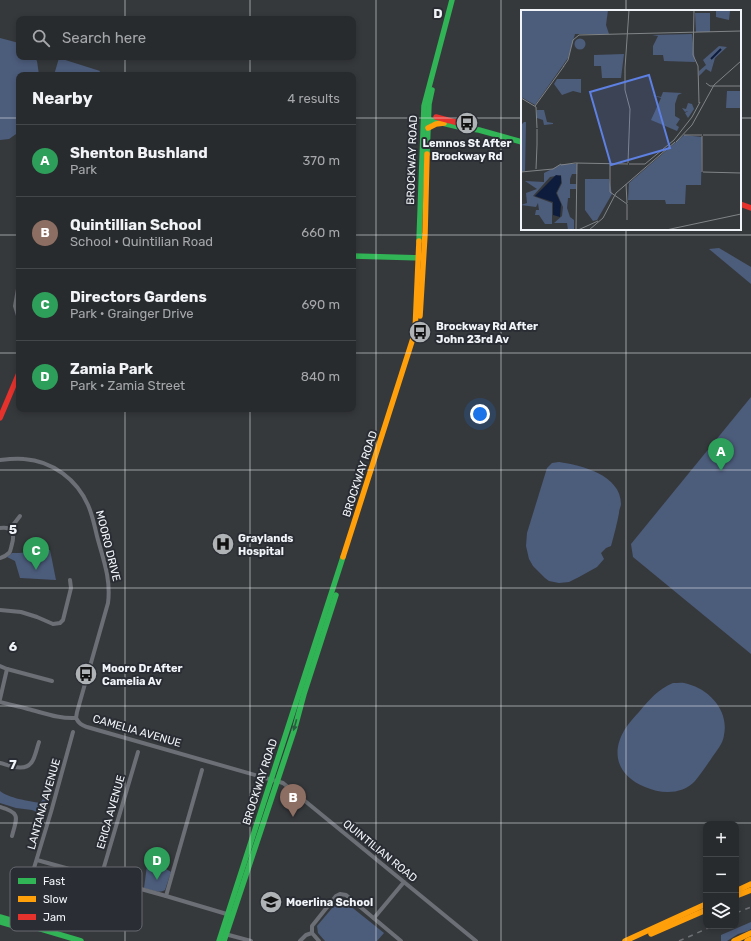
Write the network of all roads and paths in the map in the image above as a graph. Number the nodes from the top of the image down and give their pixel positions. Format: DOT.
graph roads {
  1 [pos="452,0"];
  2 [pos="457,0"];
  3 [pos="426,118"];
  4 [pos="444,123"];
  5 [pos="428,128"];
  6 [pos="479,130"];
  7 [pos="521,142"];
  8 [pos="741,204"];
  9 [pos="751,208"];
  10 [pos="356,256"];
  11 [pos="421,258"];
  12 [pos="16,380"];
  13 [pos="0,418"];
  14 [pos="0,460"];
  15 [pos="20,516"];
  16 [pos="0,528"];
  17 [pos="10,529"];
  18 [pos="0,558"];
  19 [pos="70,580"];
  20 [pos="0,610"];
  21 [pos="0,666"];
  22 [pos="7,670"];
  23 [pos="52,681"];
  24 [pos="0,699"];
  25 [pos="0,702"];
  26 [pos="76,718"];
  27 [pos="74,732"];
  28 [pos="39,742"];
  29 [pos="138,752"];
  30 [pos="0,763"];
  31 [pos="202,770"];
  32 [pos="274,780"];
  33 [pos="0,806"];
  34 [pos="12,836"];
  35 [pos="37,860"];
  36 [pos="35,867"];
  37 [pos="63,867"];
  38 [pos="104,867"];
  39 [pos="404,882"];
  40 [pos="751,884"];
  41 [pos="142,889"];
  42 [pos="739,890"];
  43 [pos="751,890"];
  44 [pos="739,895"];
  45 [pos="166,896"];
  46 [pos="703,905"];
  47 [pos="703,911"];
  48 [pos="230,915"];
  49 [pos="0,917"];
  50 [pos="374,918"];
  51 [pos="10,921"];
  52 [pos="0,922"];
  53 [pos="10,923"];
  54 [pos="38,931"];
  55 [pos="43,931"];
  56 [pos="312,932"];
  57 [pos="224,933"];
  58 [pos="751,933"];
  59 [pos="751,939"];
  60 [pos="68,941"];
  61 [pos="81,941"];
  62 [pos="219,941"];
  63 [pos="224,941"];
  64 [pos="251,941"];
  65 [pos="300,941"];
  66 [pos="319,941"];
  67 [pos="401,941"];
  68 [pos="476,941"];
  69 [pos="625,941"];
  70 [pos="633,941"];
  71 [pos="734,941"];
  72 [pos="747,941"];
  1 -- 3 [label="main road, BROCKWAY ROAD"];
  2 -- 3 [label="main road, BROCKWAY ROAD"];
  3 -- 4 [label="main road"];
  3 -- 5 [label="main road, BROCKWAY ROAD"];
  3 -- 6 [label="main road"];
  3 -- 11 [label="main road, BROCKWAY ROAD"];
  4 -- 5 [label="main road"];
  4 -- 6 [label="main road"];
  5 -- 11 [label="main road, BROCKWAY ROAD"];
  6 -- 7 [label="main road"];
  8 -- 9 [label="main road"];
  10 -- 11 [label="main road"];
  11 -- 32 [label="main road, BROCKWAY ROAD"];
  12 -- 13 [label="main road"];
  14 -- 26 [label="street, MOORO DRIVE"];
  15 -- 17 [label="street"];
  16 -- 17 [label="street"];
  17 -- 18 [label="street"];
  19 -- 20 [label="street"];
  21 -- 22 [label="street"];
  22 -- 23 [label="street"];
  22 -- 24 [label="street"];
  25 -- 26 [label="street, CAMELIA AVENUE"];
  26 -- 32 [label="street, CAMELIA AVENUE"];
  27 -- 35 [label="street, LANTANA AVENUE"];
  28 -- 30 [label="street"];
  29 -- 38 [label="street, ERICA AVENUE"];
  31 -- 45 [label="street"];
  32 -- 39 [label="street, QUINTILIAN ROAD"];
  32 -- 48 [label="main road, BROCKWAY ROAD"];
  33 -- 34 [label="street"];
  35 -- 36 [label="street, LANTANA AVENUE"];
  35 -- 37 [label="street"];
  39 -- 50 [label="street"];
  39 -- 68 [label="street, QUINTILIAN ROAD"];
  40 -- 42 [label="main road"];
  41 -- 45 [label="street"];
  43 -- 44 [label="main road"];
  45 -- 48 [label="street"];
  46 -- 69 [label="main road"];
  47 -- 70 [label="main road"];
  48 -- 57 [label="main road, BROCKWAY ROAD"];
  49 -- 51 [label="main road"];
  50 -- 56 [label="street"];
  50 -- 67 [label="street"];
  52 -- 53 [label="main road"];
  54 -- 60 [label="main road"];
  55 -- 61 [label="main road"];
  56 -- 65 [label="street"];
  56 -- 66 [label="street"];
  57 -- 62 [label="main road, BROCKWAY ROAD"];
  57 -- 63 [label="main road, BROCKWAY ROAD"];
  57 -- 64 [label="street"];
  58 -- 71 [label="main road"];
  59 -- 72 [label="main road"];
}
